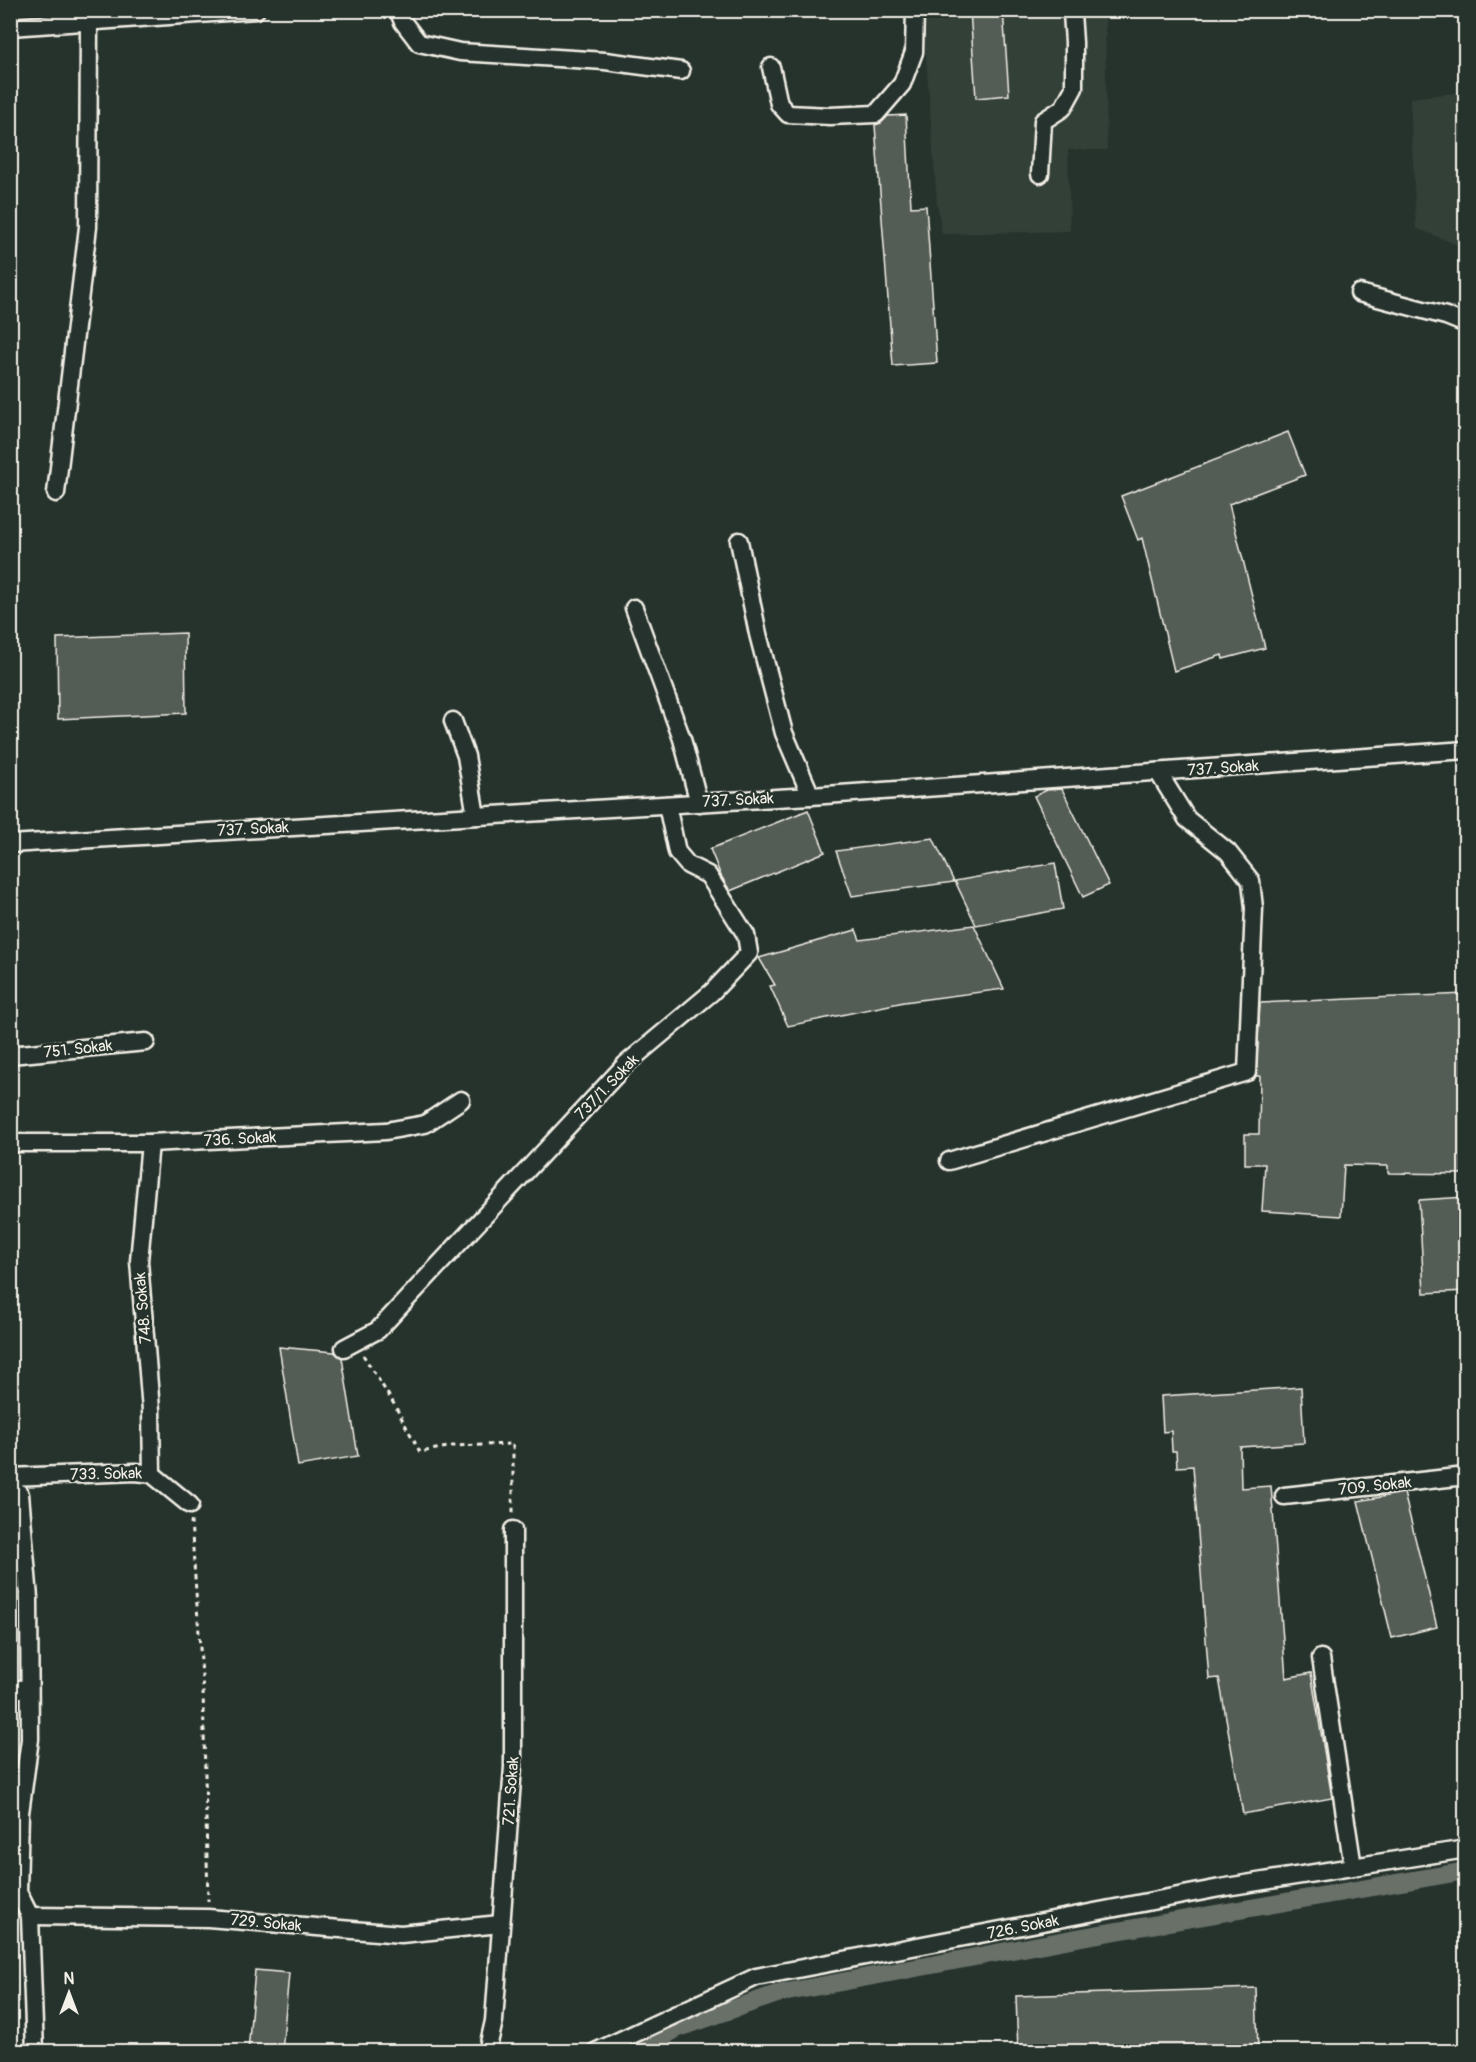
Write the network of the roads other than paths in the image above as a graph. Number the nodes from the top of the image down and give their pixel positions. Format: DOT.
graph roads {
  1 [pos="256,10"];
  2 [pos="398,10"];
  3 [pos="915,10"];
  4 [pos="1068,10"];
  5 [pos="89,17"];
  6 [pos="10,27"];
  7 [pos="771,67"];
  8 [pos="681,71"];
  9 [pos="1040,174"];
  10 [pos="1359,293"];
  11 [pos="1466,324"];
  12 [pos="56,493"];
  13 [pos="739,542"];
  14 [pos="634,608"];
  15 [pos="453,721"];
  16 [pos="1466,750"];
  17 [pos="1158,772"];
  18 [pos="811,796"];
  19 [pos="699,802"];
  20 [pos="667,804"];
  21 [pos="476,816"];
  22 [pos="10,844"];
  23 [pos="146,1042"];
  24 [pos="10,1055"];
  25 [pos="461,1100"];
  26 [pos="10,1143"];
  27 [pos="150,1143"];
  28 [pos="949,1161"];
  29 [pos="350,1346"];
  30 [pos="152,1474"];
  31 [pos="1466,1476"];
  32 [pos="10,1477"];
  33 [pos="10,1484"];
  34 [pos="1284,1496"];
  35 [pos="190,1505"];
  36 [pos="513,1530"];
  37 [pos="1322,1658"];
  38 [pos="29,1688"];
  39 [pos="10,1690"];
  40 [pos="16,1814"];
  41 [pos="1466,1849"];
  42 [pos="1353,1867"];
  43 [pos="30,1916"];
  44 [pos="500,1924"];
  45 [pos="35,2052"];
  46 [pos="487,2052"];
  47 [pos="595,2052"];
  1 -- 5 [label="street"];
  2 -- 8 [label="street"];
  3 -- 7 [label="street"];
  4 -- 9 [label="street"];
  5 -- 6 [label="street"];
  5 -- 12 [label="street"];
  10 -- 11 [label="street"];
  13 -- 18 [label="street"];
  14 -- 19 [label="street"];
  15 -- 21 [label="street"];
  16 -- 17 [label="street, 737. Sokak"];
  17 -- 18 [label="street, 737. Sokak"];
  17 -- 28 [label="street"];
  18 -- 19 [label="street, 737. Sokak"];
  19 -- 20 [label="street, 737. Sokak"];
  20 -- 21 [label="street, 737. Sokak"];
  20 -- 29 [label="street, 737/1. Sokak"];
  21 -- 22 [label="street, 737. Sokak"];
  23 -- 24 [label="street, 751. Sokak"];
  25 -- 27 [label="street, 736. Sokak"];
  26 -- 27 [label="street, 736. Sokak"];
  27 -- 30 [label="street, 748. Sokak"];
  30 -- 32 [label="street, 733. Sokak"];
  30 -- 35 [label="street, 733. Sokak"];
  31 -- 34 [label="street, 709. Sokak"];
  33 -- 38 [label="street"];
  36 -- 44 [label="street, 721. Sokak"];
  37 -- 42 [label="street"];
  38 -- 39 [label="street"];
  38 -- 40 [label="street"];
  40 -- 43 [label="street"];
  41 -- 42 [label="street, 726. Sokak"];
  42 -- 47 [label="street, 726. Sokak"];
  43 -- 44 [label="street, 729. Sokak"];
  43 -- 45 [label="street"];
  44 -- 46 [label="street, 721. Sokak"];
}
